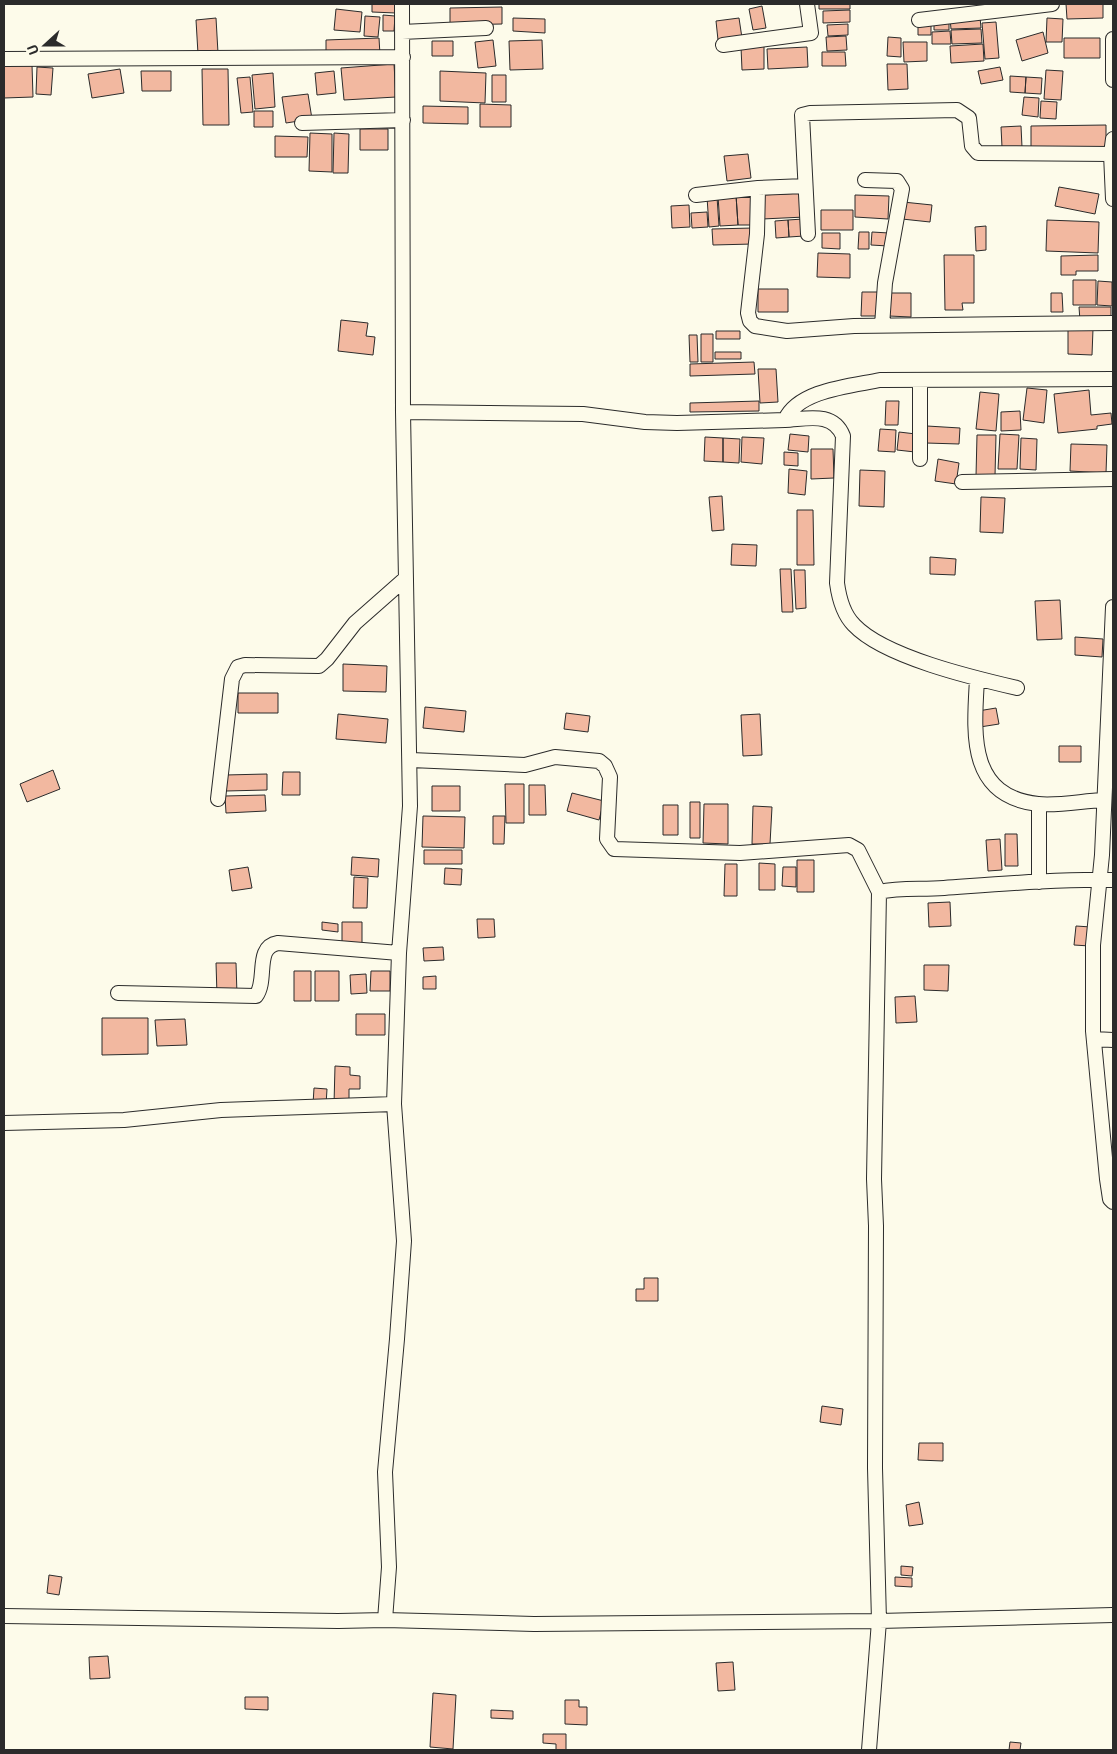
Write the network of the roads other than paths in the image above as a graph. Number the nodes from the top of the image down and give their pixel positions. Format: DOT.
graph roads {
  1 [pos="402,4"];
  2 [pos="807,4"];
  3 [pos="1052,4"];
  4 [pos="918,20"];
  5 [pos="486,28"];
  6 [pos="402,32"];
  7 [pos="1113,39"];
  8 [pos="723,45"];
  9 [pos="403,57"];
  10 [pos="4,59"];
  11 [pos="1113,80"];
  12 [pos="403,120"];
  13 [pos="302,123"];
  14 [pos="1113,139"];
  15 [pos="1111,154"];
  16 [pos="865,180"];
  17 [pos="805,186"];
  18 [pos="758,188"];
  19 [pos="696,195"];
  20 [pos="1113,200"];
  21 [pos="808,234"];
  22 [pos="1113,323"];
  23 [pos="882,326"];
  24 [pos="1113,379"];
  25 [pos="920,380"];
  26 [pos="403,412"];
  27 [pos="785,420"];
  28 [pos="920,459"];
  29 [pos="1113,479"];
  30 [pos="962,482"];
  31 [pos="406,578"];
  32 [pos="1113,607"];
  33 [pos="977,679"];
  34 [pos="1018,688"];
  35 [pos="410,760"];
  36 [pos="218,799"];
  37 [pos="1103,800"];
  38 [pos="1038,804"];
  39 [pos="1099,880"];
  40 [pos="1113,880"];
  41 [pos="1040,882"];
  42 [pos="879,892"];
  43 [pos="399,953"];
  44 [pos="118,993"];
  45 [pos="1094,1039"];
  46 [pos="1113,1040"];
  47 [pos="394,1104"];
  48 [pos="4,1123"];
  49 [pos="1113,1202"];
  50 [pos="1113,1615"];
  51 [pos="4,1616"];
  52 [pos="385,1620"];
  53 [pos="879,1622"];
  54 [pos="869,1750"];
  1 -- 6 [label="street"];
  2 -- 8 [label="street"];
  3 -- 4 [label="street"];
  5 -- 6 [label="street"];
  6 -- 9 [label="street"];
  7 -- 11 [label="street"];
  9 -- 10 [label="street"];
  9 -- 12 [label="street"];
  12 -- 13 [label="street"];
  12 -- 26 [label="street"];
  14 -- 15 [label="street"];
  15 -- 17 [label="street"];
  15 -- 20 [label="street"];
  16 -- 23 [label="street"];
  17 -- 18 [label="street"];
  17 -- 21 [label="street"];
  18 -- 19 [label="street"];
  18 -- 23 [label="street"];
  22 -- 23 [label="street"];
  24 -- 25 [label="street"];
  25 -- 27 [label="street"];
  25 -- 28 [label="street"];
  26 -- 27 [label="street"];
  26 -- 31 [label="street"];
  27 -- 33 [label="street"];
  29 -- 30 [label="street"];
  31 -- 35 [label="street"];
  31 -- 36 [label="street"];
  32 -- 37 [label="street"];
  33 -- 34 [label="street"];
  33 -- 38 [label="street"];
  35 -- 42 [label="street"];
  35 -- 43 [label="street"];
  37 -- 38 [label="street"];
  37 -- 39 [label="street"];
  38 -- 41 [label="street"];
  39 -- 40 [label="street"];
  39 -- 41 [label="street"];
  39 -- 45 [label="street"];
  41 -- 42 [label="street"];
  42 -- 53 [label="street"];
  43 -- 44 [label="street"];
  43 -- 47 [label="street"];
  45 -- 46 [label="street"];
  45 -- 49 [label="street"];
  47 -- 48 [label="street"];
  47 -- 52 [label="street"];
  50 -- 53 [label="street"];
  51 -- 52 [label="street"];
  52 -- 53 [label="street"];
  53 -- 54 [label="street"];
}
